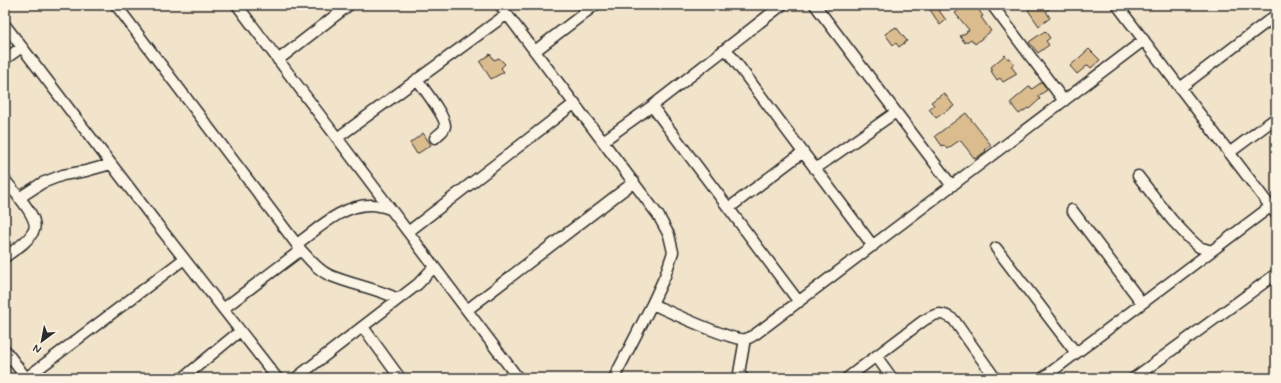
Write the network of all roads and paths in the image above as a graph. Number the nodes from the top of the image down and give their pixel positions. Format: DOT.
graph roads {
  1 [pos="116,5"];
  2 [pos="237,5"];
  3 [pos="349,5"];
  4 [pos="500,5"];
  5 [pos="595,5"];
  6 [pos="815,5"];
  7 [pos="992,5"];
  8 [pos="1120,6"];
  9 [pos="777,7"];
  10 [pos="507,14"];
  11 [pos="1276,15"];
  12 [pos="5,25"];
  13 [pos="1144,40"];
  14 [pos="22,47"];
  15 [pos="726,49"];
  16 [pos="535,51"];
  17 [pos="5,59"];
  18 [pos="278,60"];
  19 [pos="417,79"];
  20 [pos="1180,88"];
  21 [pos="1064,101"];
  22 [pos="575,103"];
  23 [pos="652,106"];
  24 [pos="896,112"];
  25 [pos="1276,118"];
  26 [pos="337,138"];
  27 [pos="435,138"];
  28 [pos="603,141"];
  29 [pos="803,152"];
  30 [pos="1230,153"];
  31 [pos="111,164"];
  32 [pos="815,169"];
  33 [pos="1138,176"];
  34 [pos="5,180"];
  35 [pos="634,182"];
  36 [pos="952,186"];
  37 [pos="19,198"];
  38 [pos="729,208"];
  39 [pos="390,209"];
  40 [pos="1072,210"];
  41 [pos="1273,211"];
  42 [pos="408,232"];
  43 [pos="872,246"];
  44 [pos="299,247"];
  45 [pos="996,248"];
  46 [pos="1211,251"];
  47 [pos="5,257"];
  48 [pos="184,259"];
  49 [pos="434,267"];
  50 [pos="1276,274"];
  51 [pos="398,299"];
  52 [pos="799,302"];
  53 [pos="1142,303"];
  54 [pos="652,304"];
  55 [pos="223,309"];
  56 [pos="467,310"];
  57 [pos="363,327"];
  58 [pos="240,331"];
  59 [pos="745,340"];
  60 [pos="5,350"];
  61 [pos="1076,353"];
  62 [pos="876,356"];
  63 [pos="1141,376"];
  64 [pos="26,378"];
  65 [pos="183,378"];
  66 [pos="277,378"];
  67 [pos="296,378"];
  68 [pos="400,378"];
  69 [pos="518,378"];
  70 [pos="614,378"];
  71 [pos="743,378"];
  72 [pos="847,378"];
  73 [pos="892,378"];
  74 [pos="995,378"];
  75 [pos="1043,378"];
  1 -- 44 [label="street"];
  2 -- 18 [label="street"];
  3 -- 18 [label="street"];
  4 -- 10 [label="street"];
  5 -- 16 [label="street"];
  6 -- 24 [label="street"];
  7 -- 21 [label="street"];
  8 -- 13 [label="street"];
  9 -- 15 [label="street"];
  10 -- 16 [label="street"];
  10 -- 19 [label="street"];
  11 -- 20 [label="street"];
  12 -- 14 [label="street"];
  13 -- 20 [label="street"];
  13 -- 21 [label="street"];
  14 -- 17 [label="street"];
  14 -- 31 [label="street"];
  15 -- 23 [label="street"];
  15 -- 29 [label="street"];
  16 -- 22 [label="street"];
  18 -- 26 [label="street"];
  19 -- 26 [label="street"];
  19 -- 27 [label="street"];
  20 -- 30 [label="street"];
  21 -- 36 [label="street"];
  22 -- 28 [label="street"];
  22 -- 42 [label="street"];
  23 -- 28 [label="street"];
  23 -- 38 [label="street"];
  24 -- 32 [label="street"];
  24 -- 36 [label="street"];
  25 -- 30 [label="street"];
  26 -- 39 [label="street"];
  28 -- 35 [label="street"];
  29 -- 32 [label="street"];
  29 -- 38 [label="street"];
  30 -- 41 [label="street"];
  31 -- 37 [label="street"];
  31 -- 48 [label="street"];
  32 -- 43 [label="street"];
  33 -- 46 [label="street"];
  34 -- 37 [label="street"];
  35 -- 54 [label="street"];
  35 -- 56 [label="street"];
  36 -- 43 [label="street"];
  37 -- 47 [label="street"];
  38 -- 52 [label="street"];
  39 -- 42 [label="street"];
  39 -- 44 [label="street"];
  40 -- 53 [label="street"];
  41 -- 46 [label="street"];
  42 -- 49 [label="street"];
  43 -- 52 [label="street"];
  44 -- 51 [label="street"];
  44 -- 55 [label="street"];
  45 -- 61 [label="street"];
  46 -- 53 [label="street"];
  48 -- 55 [label="street"];
  48 -- 64 [label="street"];
  49 -- 51 [label="street"];
  49 -- 56 [label="street"];
  50 -- 63 [label="street"];
  51 -- 57 [label="street"];
  52 -- 59 [label="street"];
  53 -- 61 [label="street"];
  54 -- 59 [label="street"];
  54 -- 70 [label="street"];
  55 -- 58 [label="street"];
  56 -- 69 [label="street"];
  57 -- 67 [label="street"];
  57 -- 68 [label="street"];
  58 -- 65 [label="street"];
  58 -- 66 [label="street"];
  59 -- 71 [label="street"];
  60 -- 64 [label="street"];
  61 -- 75 [label="street"];
  62 -- 72 [label="street"];
  62 -- 73 [label="street"];
  62 -- 74 [label="street"];
}
